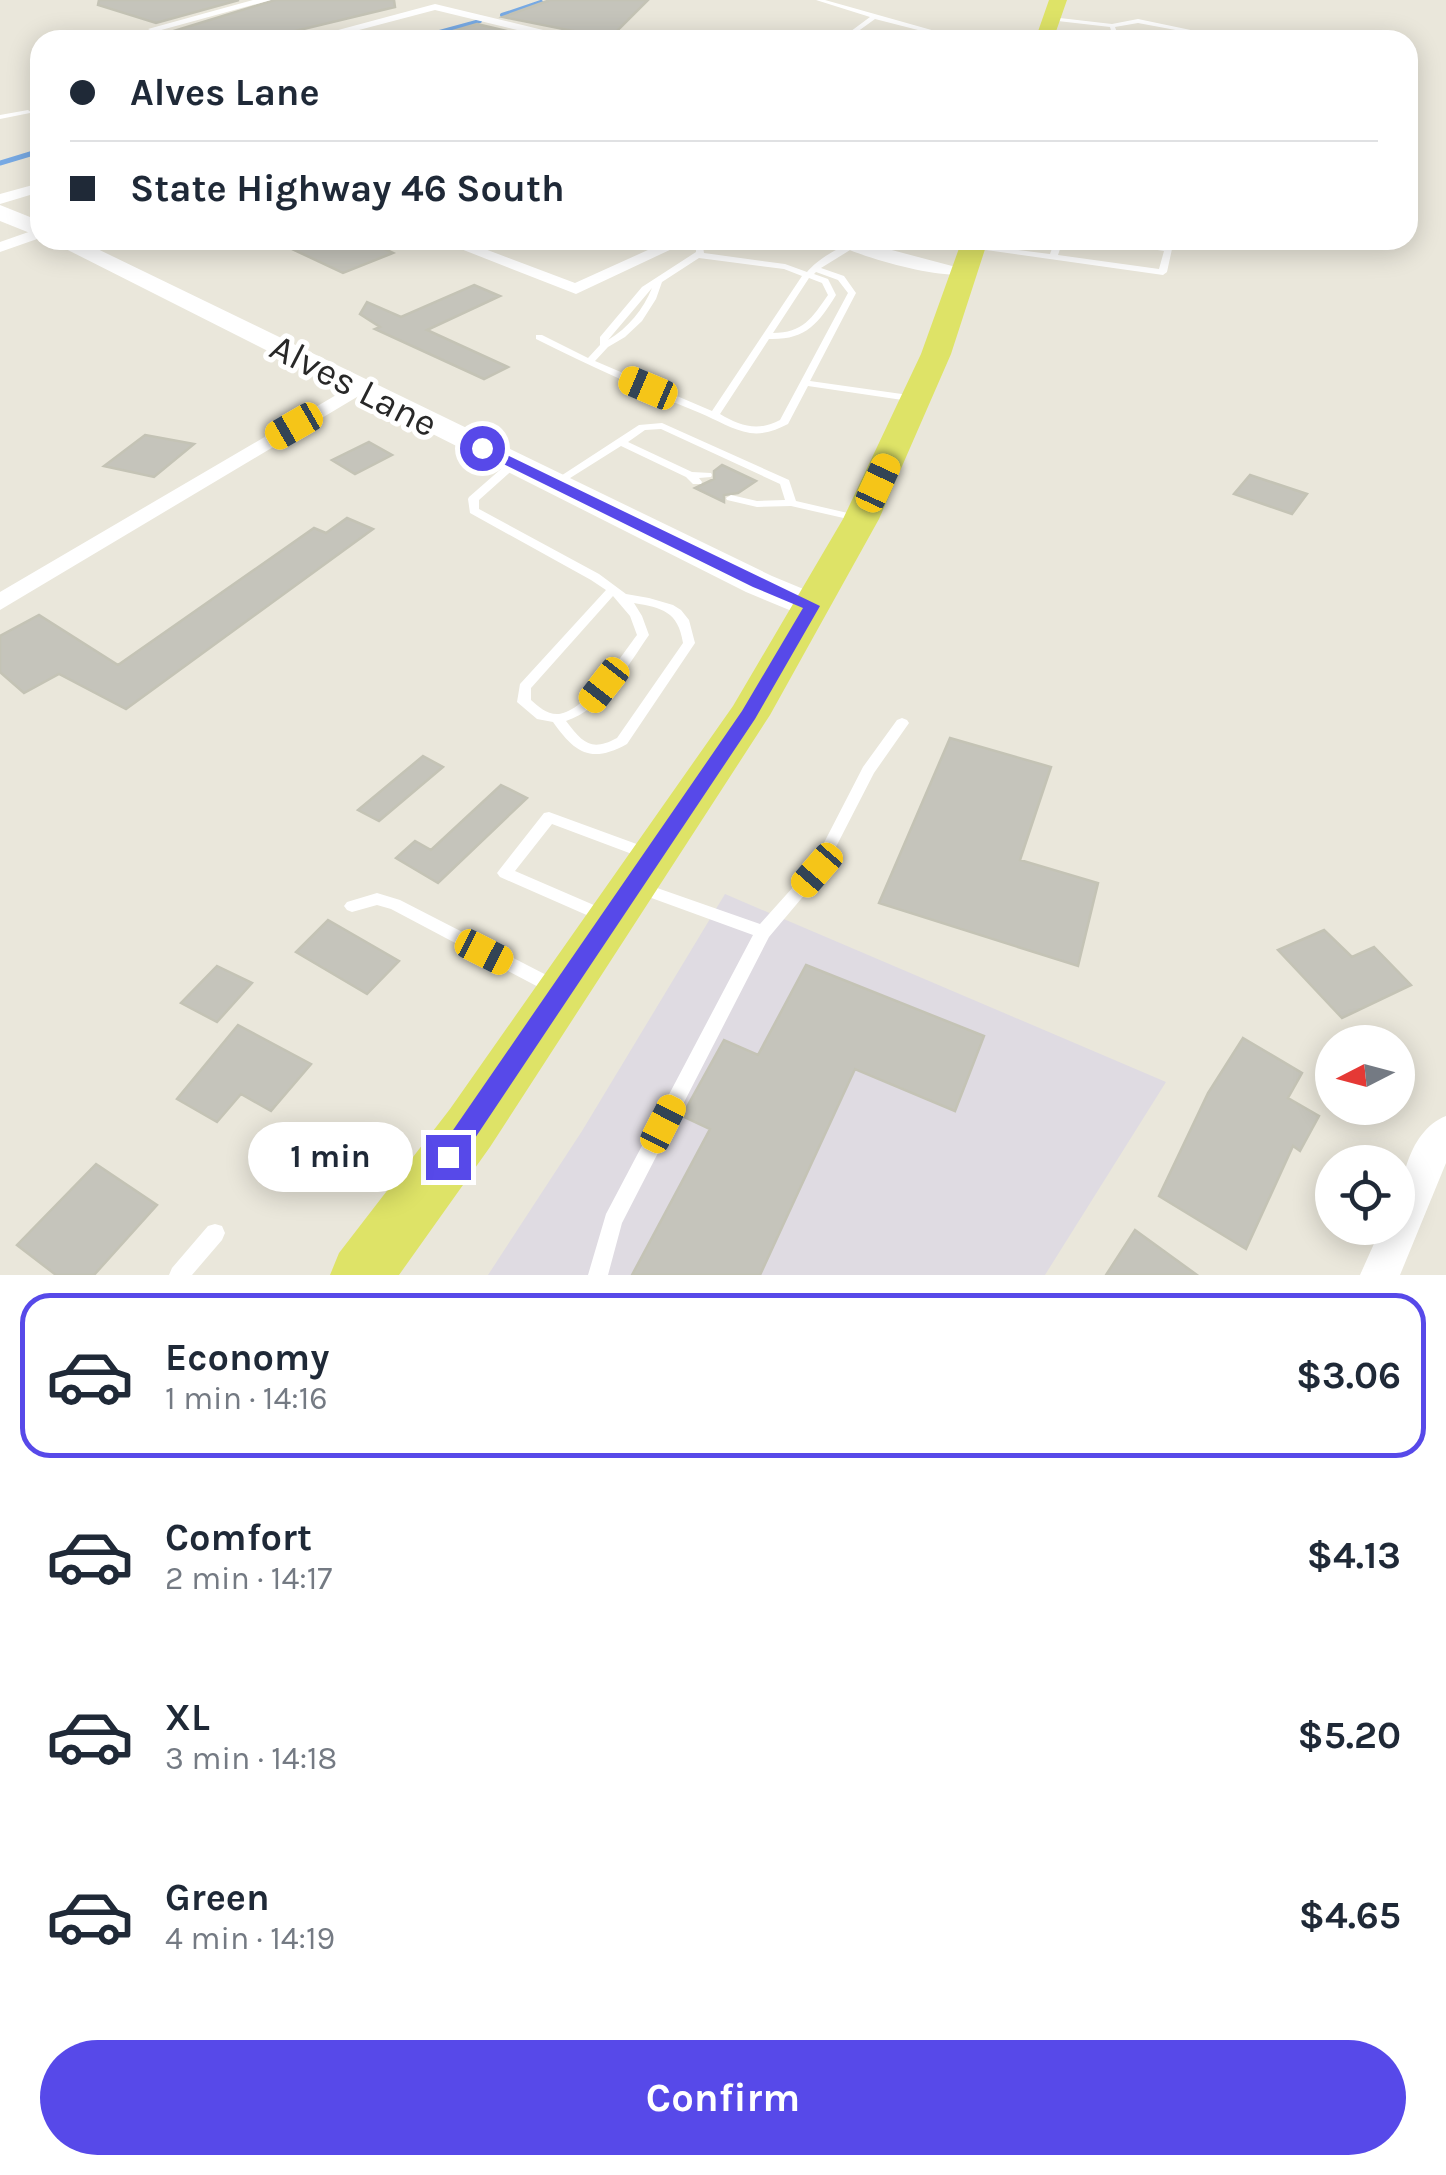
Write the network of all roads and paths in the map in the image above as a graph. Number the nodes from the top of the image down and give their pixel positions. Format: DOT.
graph roads {
  1 [pos="266,0"];
  2 [pos="820,0"];
  3 [pos="1058,0"];
  4 [pos="874,17"];
  5 [pos="1051,19"];
  6 [pos="1112,26"];
  7 [pos="154,28"];
  8 [pos="343,30"];
  9 [pos="534,30"];
  10 [pos="856,30"];
  11 [pos="925,30"];
  12 [pos="1047,30"];
  13 [pos="1113,30"];
  14 [pos="1186,30"];
  15 [pos="28,112"];
  16 [pos="0,117"];
  17 [pos="30,190"];
  18 [pos="0,199"];
  19 [pos="0,212"];
  20 [pos="30,227"];
  21 [pos="30,236"];
  22 [pos="0,247"];
  23 [pos="80,250"];
  24 [pos="472,250"];
  25 [pos="662,250"];
  26 [pos="700,250"];
  27 [pos="835,250"];
  28 [pos="869,250"];
  29 [pos="1055,250"];
  30 [pos="1122,250"];
  31 [pos="1168,250"];
  32 [pos="970,252"];
  33 [pos="698,256"];
  34 [pos="1053,257"];
  35 [pos="1118,266"];
  36 [pos="812,271"];
  37 [pos="766,336"];
  38 [pos="538,338"];
  39 [pos="589,362"];
  40 [pos="805,382"];
  41 [pos="360,387"];
  42 [pos="916,399"];
  43 [pos="714,415"];
  44 [pos="620,442"];
  45 [pos="514,464"];
  46 [pos="698,477"];
  47 [pos="554,484"];
  48 [pos="742,490"];
  49 [pos="730,498"];
  50 [pos="753,502"];
  51 [pos="790,502"];
  52 [pos="862,519"];
  53 [pos="613,589"];
  54 [pos="625,598"];
  55 [pos="0,602"];
  56 [pos="812,606"];
  57 [pos="558,722"];
  58 [pos="902,723"];
  59 [pos="632,887"];
  60 [pos="352,906"];
  61 [pos="763,932"];
  62 [pos="564,992"];
  63 [pos="1446,1133"];
  64 [pos="215,1234"];
  65 [pos="179,1275"];
  66 [pos="361,1275"];
  67 [pos="598,1275"];
  68 [pos="1380,1275"];
  1 -- 7 [label="street"];
  2 -- 4 [label="lane"];
  3 -- 5 [label="main road"];
  4 -- 10 [label="lane"];
  4 -- 11 [label="lane"];
  5 -- 6 [label="lane"];
  5 -- 12 [label="main road"];
  6 -- 13 [label="lane"];
  6 -- 14 [label="lane"];
  8 -- 9 [label="street"];
  15 -- 16 [label="lane"];
  17 -- 18 [label="street"];
  19 -- 20 [label="street"];
  21 -- 22 [label="street"];
  23 -- 41 [label="street, Alves Lane"];
  24 -- 25 [label="street"];
  26 -- 33 [label="lane"];
  27 -- 36 [label="lane"];
  28 -- 32 [label="street"];
  29 -- 34 [label="lane"];
  30 -- 35 [label="lane"];
  31 -- 35 [label="lane"];
  32 -- 34 [label="lane"];
  32 -- 42 [label="main road"];
  33 -- 36 [label="lane"];
  33 -- 39 [label="lane"];
  34 -- 35 [label="lane"];
  36 -- 37 [label="lane"];
  36 -- 37 [label="lane"];
  36 -- 40 [label="lane"];
  37 -- 43 [label="lane"];
  38 -- 39 [label="lane"];
  39 -- 43 [label="lane"];
  40 -- 42 [label="lane"];
  40 -- 43 [label="lane"];
  41 -- 45 [label="street, Alves Lane"];
  41 -- 55 [label="street"];
  42 -- 52 [label="main road"];
  44 -- 46 [label="lane"];
  44 -- 47 [label="lane"];
  44 -- 51 [label="lane"];
  45 -- 47 [label="street, Alves Lane"];
  45 -- 53 [label="lane"];
  47 -- 56 [label="street, Alves Lane"];
  48 -- 50 [label="lane"];
  49 -- 50 [label="lane"];
  50 -- 51 [label="lane"];
  51 -- 52 [label="lane"];
  52 -- 56 [label="main road"];
  53 -- 54 [label="lane"];
  53 -- 57 [label="lane"];
  54 -- 57 [label="lane"];
  54 -- 57 [label="lane"];
  56 -- 59 [label="main road"];
  58 -- 61 [label="lane"];
  59 -- 59 [label="lane"];
  59 -- 61 [label="lane"];
  59 -- 62 [label="main road"];
  60 -- 62 [label="lane"];
  61 -- 67 [label="lane"];
  62 -- 66 [label="main road"];
  63 -- 68 [label="street"];
  64 -- 65 [label="lane"];
}
